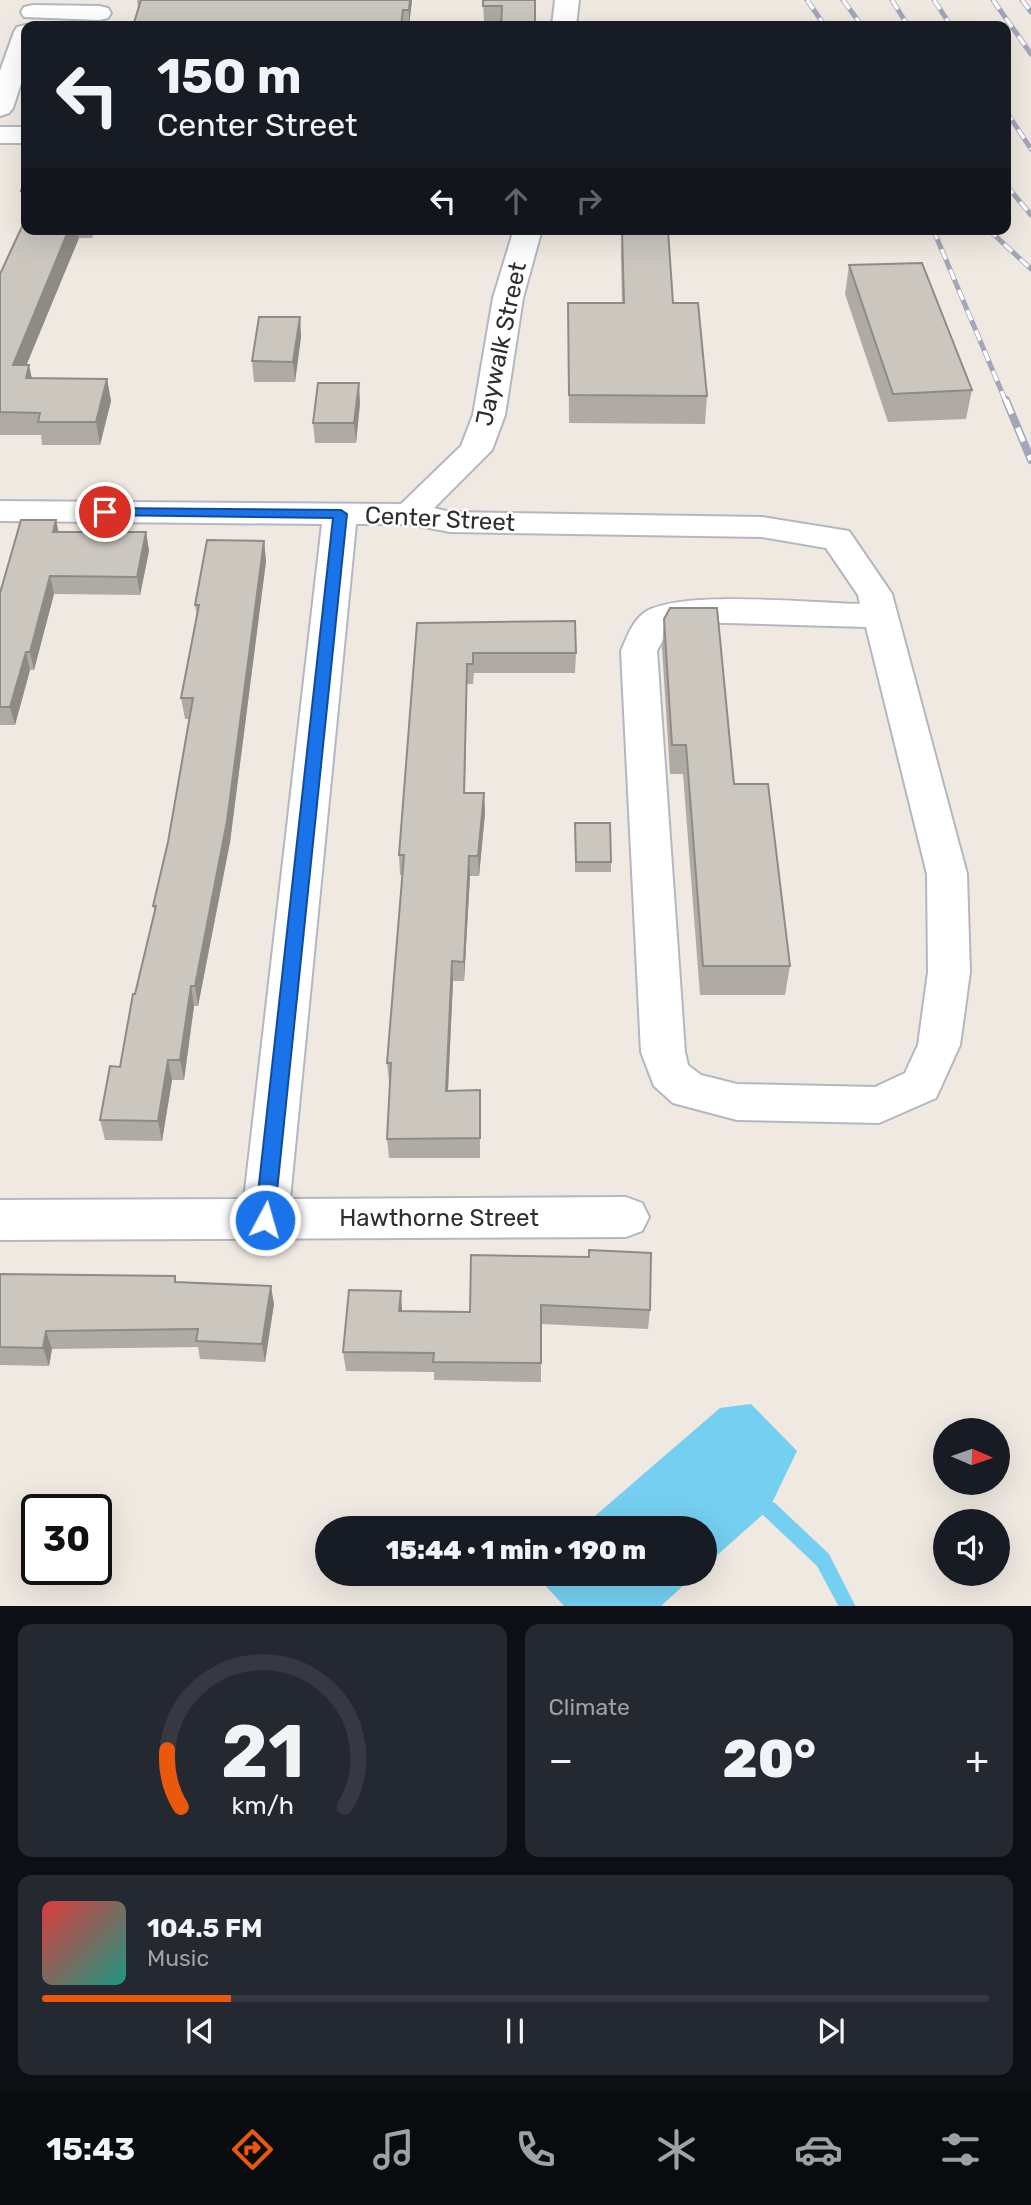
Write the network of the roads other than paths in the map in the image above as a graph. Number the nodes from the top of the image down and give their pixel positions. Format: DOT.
graph roads {
  1 [pos="566,0"];
  2 [pos="99,13"];
  3 [pos="31,18"];
  4 [pos="564,21"];
  5 [pos="21,47"];
  6 [pos="0,108"];
  7 [pos="0,135"];
  8 [pos="21,135"];
  9 [pos="526,235"];
  10 [pos="0,511"];
  11 [pos="341,514"];
  12 [pos="409,514"];
  13 [pos="880,616"];
  14 [pos="626,1217"];
  15 [pos="0,1220"];
  16 [pos="265,1220"];
  1 -- 4 [label="street"];
  2 -- 3 [label="street"];
  5 -- 6 [label="street"];
  7 -- 8 [label="street"];
  9 -- 12 [label="street, Jaywalk Street"];
  10 -- 11 [label="street, Center Street"];
  11 -- 12 [label="street, Center Street"];
  11 -- 16 [label="street"];
  12 -- 13 [label="street, Center Street"];
  13 -- 13 [label="street"];
  14 -- 16 [label="street, Hawthorne Street"];
  15 -- 16 [label="street, Hawthorne Street"];
}
